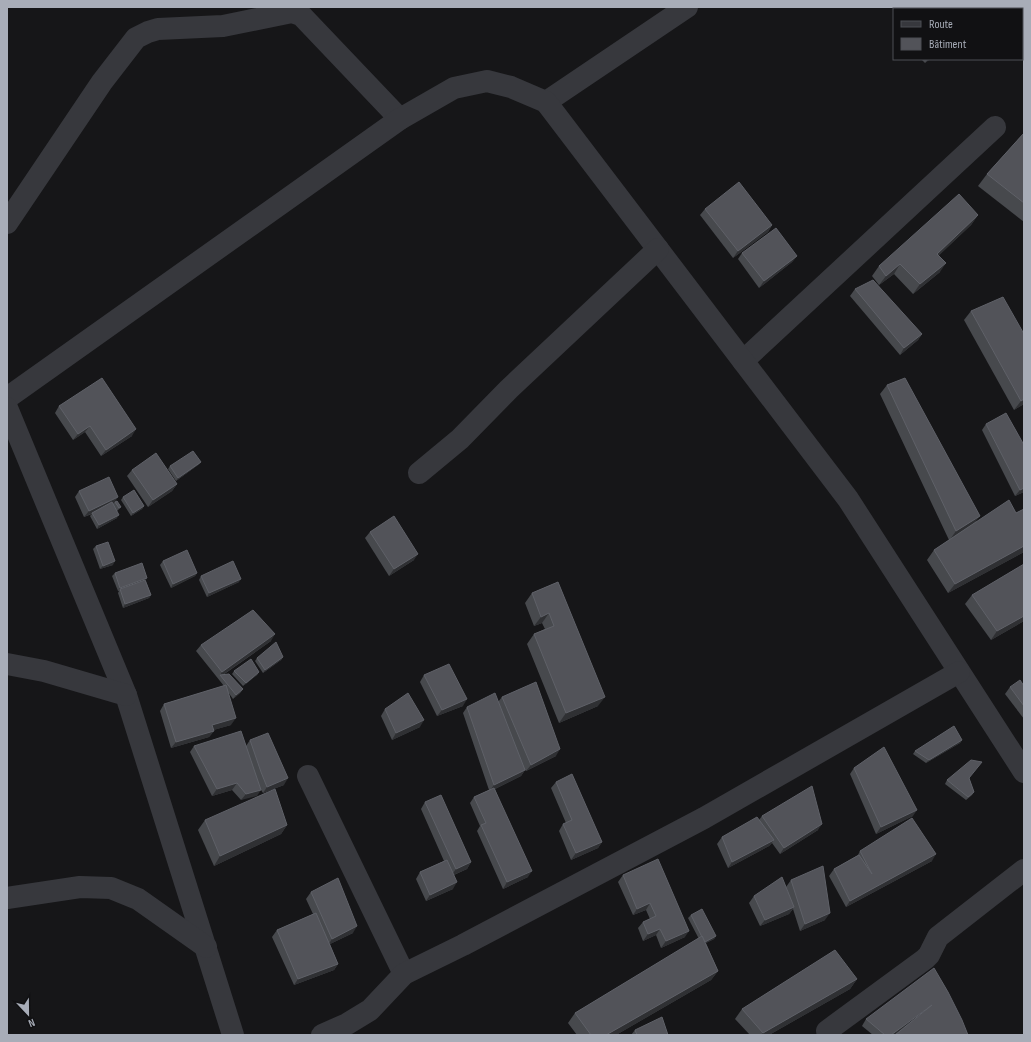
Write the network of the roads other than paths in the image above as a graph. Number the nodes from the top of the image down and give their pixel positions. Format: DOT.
graph roads {
  1 [pos="687,7"];
  2 [pos="546,102"];
  3 [pos="400,119"];
  4 [pos="995,127"];
  5 [pos="7,223"];
  6 [pos="658,249"];
  7 [pos="743,361"];
  8 [pos="7,398"];
  9 [pos="7,408"];
  10 [pos="419,473"];
  11 [pos="7,664"];
  12 [pos="959,672"];
  13 [pos="126,695"];
  14 [pos="1024,772"];
  15 [pos="308,776"];
  16 [pos="1024,870"];
  17 [pos="7,898"];
  18 [pos="206,947"];
  19 [pos="404,974"];
  20 [pos="827,1032"];
  21 [pos="233,1035"];
  22 [pos="322,1035"];
  1 -- 2 [label="street"];
  2 -- 3 [label="street"];
  2 -- 6 [label="street"];
  3 -- 5 [label="street"];
  3 -- 8 [label="street"];
  4 -- 7 [label="street"];
  6 -- 7 [label="street"];
  6 -- 10 [label="street"];
  7 -- 12 [label="street"];
  9 -- 13 [label="street"];
  11 -- 13 [label="street"];
  12 -- 14 [label="street"];
  12 -- 19 [label="street"];
  13 -- 18 [label="street"];
  15 -- 19 [label="street"];
  16 -- 20 [label="street"];
  17 -- 18 [label="street"];
  18 -- 21 [label="street"];
  19 -- 22 [label="street"];
}
